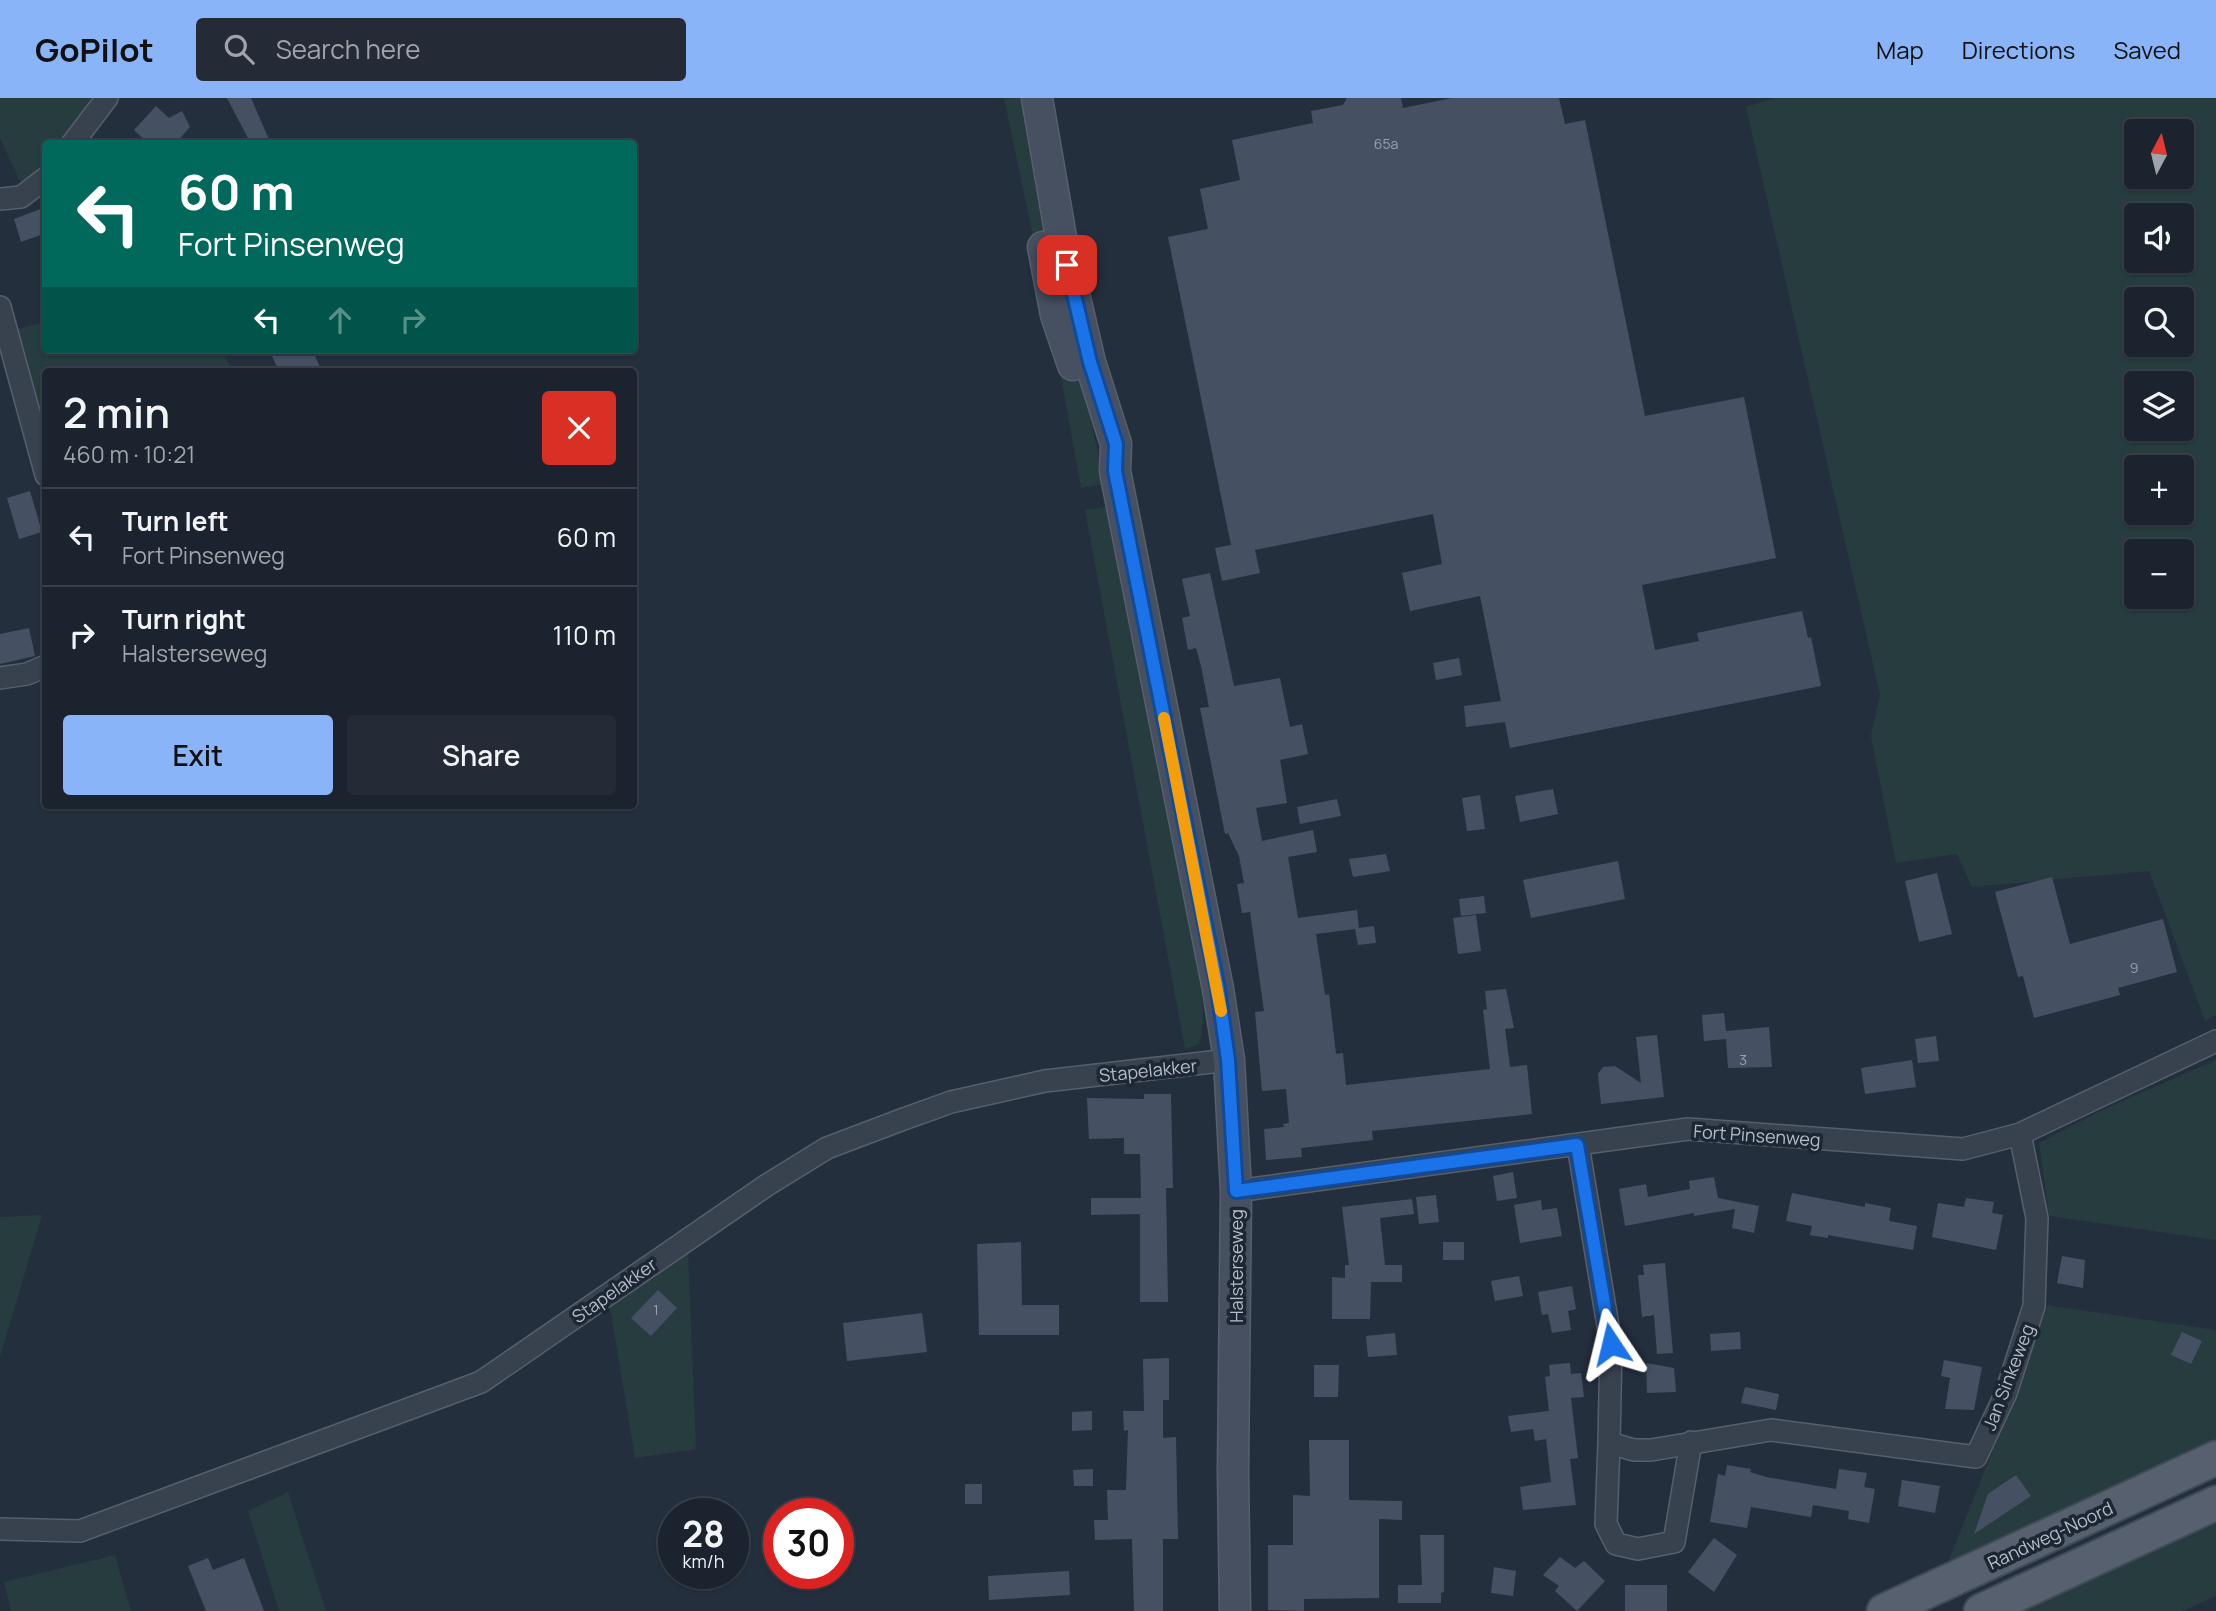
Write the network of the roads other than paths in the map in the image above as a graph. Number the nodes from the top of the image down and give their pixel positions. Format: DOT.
graph roads {
  1 [pos="107,98"];
  2 [pos="1019,98"];
  3 [pos="1037,98"];
  4 [pos="75,140"];
  5 [pos="42,181"];
  6 [pos="0,198"];
  7 [pos="0,307"];
  8 [pos="5,343"];
  9 [pos="42,462"];
  10 [pos="1115,471"];
  11 [pos="42,668"];
  12 [pos="0,678"];
  13 [pos="2216,1041"];
  14 [pos="1228,1060"];
  15 [pos="2020,1134"];
  16 [pos="1577,1145"];
  17 [pos="1236,1191"];
  18 [pos="1691,1442"];
  19 [pos="1609,1443"];
  20 [pos="2216,1458"];
  21 [pos="2216,1503"];
  22 [pos="0,1529"];
  23 [pos="1235,1611"];
  24 [pos="1884,1611"];
  25 [pos="1980,1611"];
  1 -- 4 [label="street"];
  2 -- 10 [label="main road, Halsterseweg"];
  3 -- 10 [label="main road, Halsterseweg"];
  5 -- 6 [label="street"];
  7 -- 8 [label="street"];
  8 -- 9 [label="street"];
  10 -- 14 [label="main road, Halsterseweg"];
  11 -- 12 [label="street"];
  13 -- 15 [label="street, Fort Pinsenweg"];
  14 -- 17 [label="main road, Halsterseweg"];
  14 -- 22 [label="street, Stapelakker"];
  15 -- 16 [label="street, Fort Pinsenweg"];
  15 -- 18 [label="street, Jan Sinkeweg"];
  16 -- 17 [label="street, Fort Pinsenweg"];
  16 -- 19 [label="street"];
  17 -- 23 [label="main road, Halsterseweg"];
  18 -- 19 [label="street, Jan Sinkeweg"];
  18 -- 19 [label="street"];
  20 -- 24 [label="main road, Randweg-Noord"];
  21 -- 25 [label="main road"];
}
